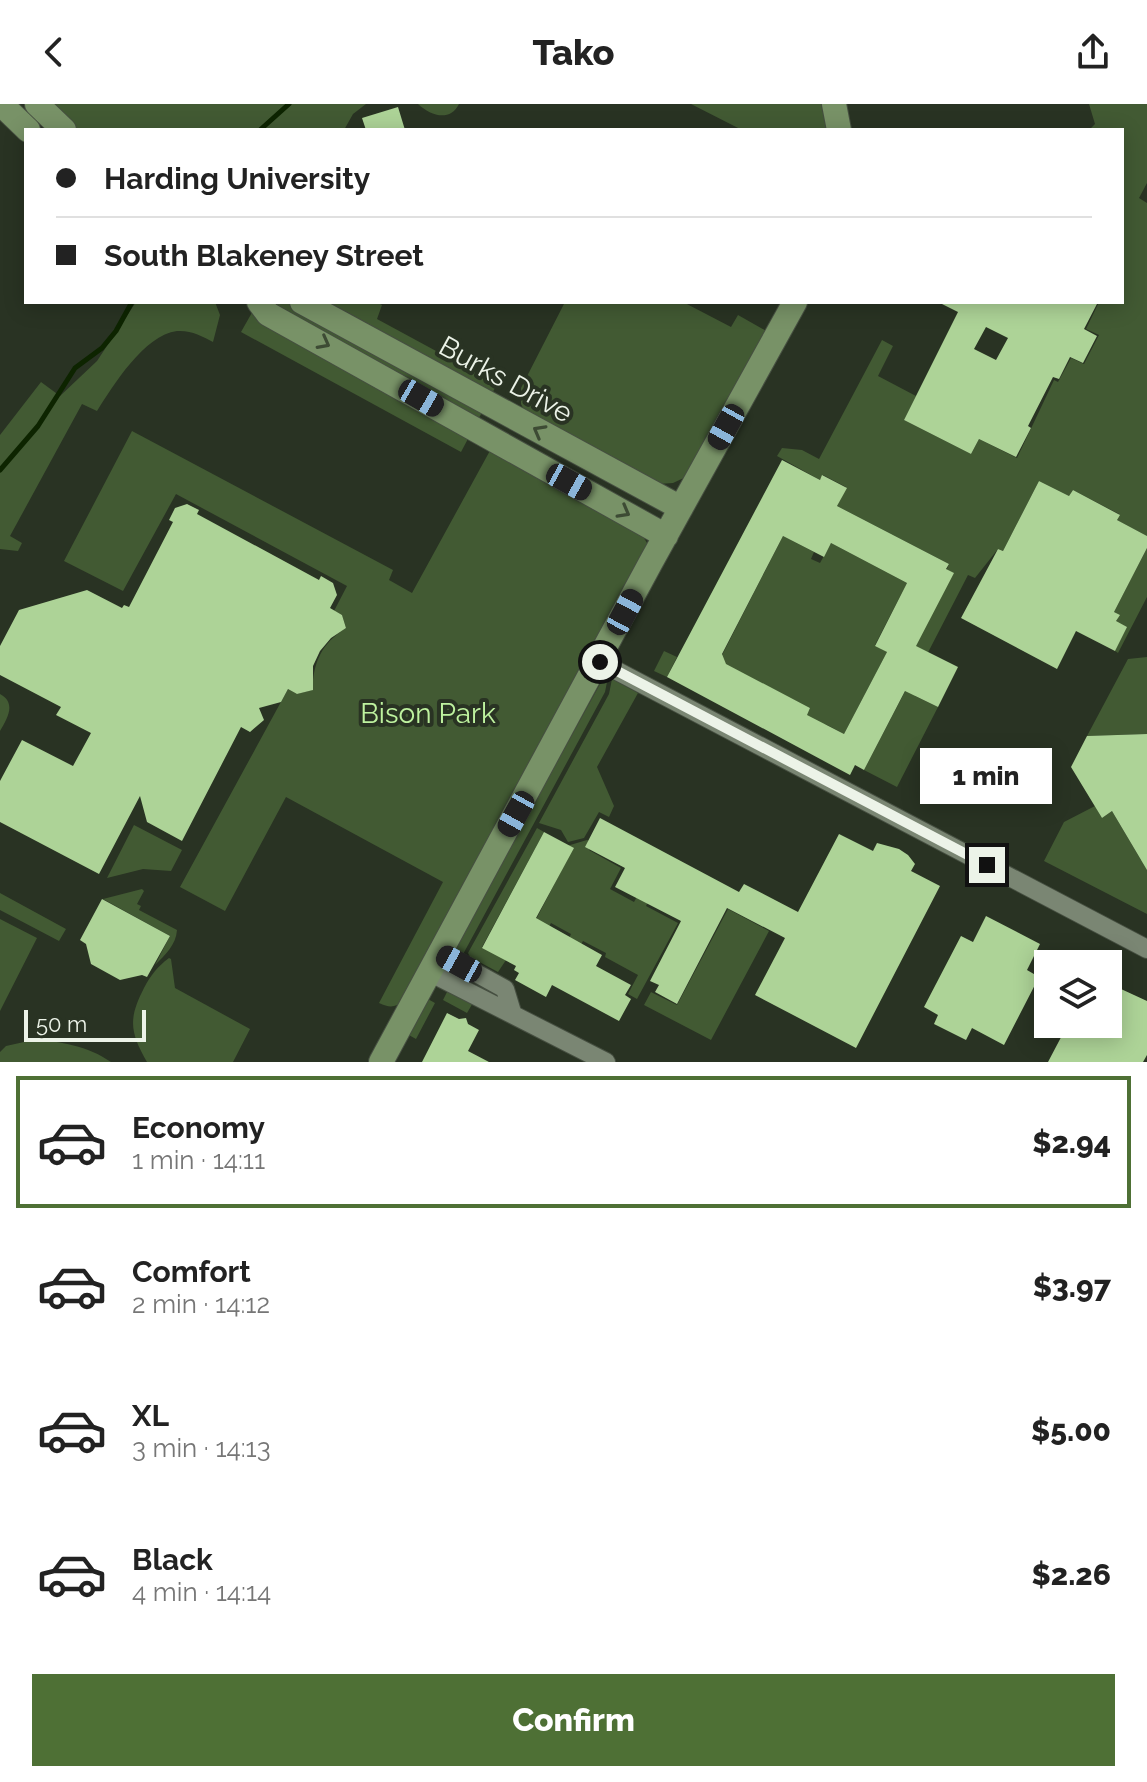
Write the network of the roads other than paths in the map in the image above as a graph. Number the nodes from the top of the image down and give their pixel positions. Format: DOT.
graph roads {
  1 [pos="1,104"];
  2 [pos="37,104"];
  3 [pos="834,104"];
  4 [pos="26,128"];
  5 [pos="62,128"];
  6 [pos="839,128"];
  7 [pos="260,304"];
  8 [pos="306,304"];
  9 [pos="794,304"];
  10 [pos="681,508"];
  11 [pos="666,536"];
  12 [pos="600,662"];
  13 [pos="1147,949"];
  14 [pos="434,963"];
  15 [pos="381,1062"];
  16 [pos="606,1062"];
  1 -- 4 [label="street"];
  2 -- 5 [label="street"];
  3 -- 6 [label="street"];
  7 -- 11 [label="street, Burks Drive, one-way"];
  10 -- 8 [label="street, Burks Drive, one-way"];
  9 -- 10 [label="street"];
  10 -- 11 [label="street"];
  11 -- 12 [label="street"];
  12 -- 13 [label="street"];
  12 -- 14 [label="street"];
  14 -- 15 [label="street"];
  14 -- 16 [label="street"];
}
